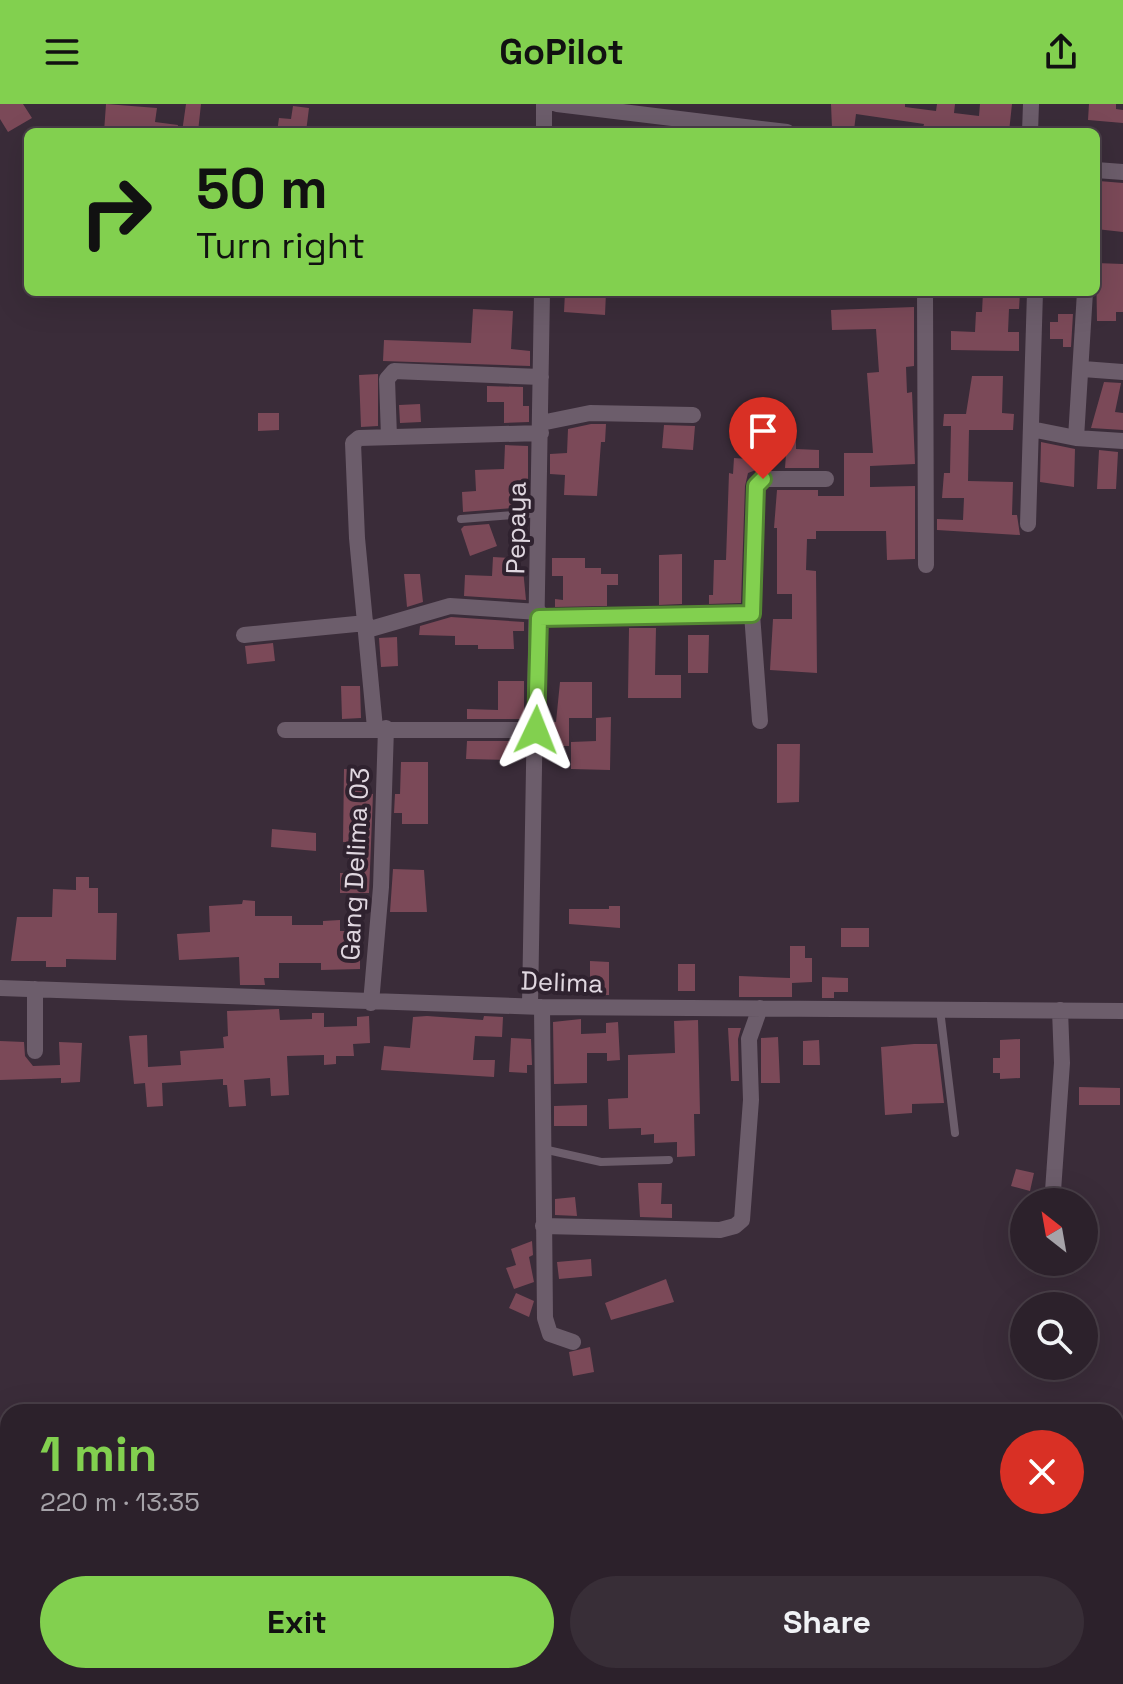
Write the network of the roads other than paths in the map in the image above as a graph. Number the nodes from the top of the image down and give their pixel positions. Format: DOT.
graph roads {
  1 [pos="544,104"];
  2 [pos="557,104"];
  3 [pos="1031,104"];
  4 [pos="583,106"];
  5 [pos="544,128"];
  6 [pos="756,128"];
  7 [pos="1030,128"];
  8 [pos="1100,170"];
  9 [pos="1123,172"];
  10 [pos="542,296"];
  11 [pos="925,296"];
  12 [pos="1035,296"];
  13 [pos="1085,296"];
  14 [pos="1083,369"];
  15 [pos="1123,372"];
  16 [pos="541,377"];
  17 [pos="693,415"];
  18 [pos="541,428"];
  19 [pos="1031,429"];
  20 [pos="389,437"];
  21 [pos="1076,438"];
  22 [pos="1123,441"];
  23 [pos="826,479"];
  24 [pos="540,513"];
  25 [pos="461,519"];
  26 [pos="1028,524"];
  27 [pos="926,565"];
  28 [pos="752,614"];
  29 [pos="539,615"];
  30 [pos="366,626"];
  31 [pos="244,635"];
  32 [pos="760,721"];
  33 [pos="380,728"];
  34 [pos="285,730"];
  35 [pos="536,730"];
  36 [pos="0,988"];
  37 [pos="35,989"];
  38 [pos="371,1003"];
  39 [pos="536,1006"];
  40 [pos="760,1008"];
  41 [pos="940,1009"];
  42 [pos="1060,1010"];
  43 [pos="1123,1011"];
  44 [pos="35,1051"];
  45 [pos="955,1133"];
  46 [pos="542,1149"];
  47 [pos="669,1160"];
  48 [pos="1053,1188"];
  49 [pos="543,1226"];
  50 [pos="573,1342"];
  1 -- 5 [label="street"];
  2 -- 4 [label="street"];
  3 -- 7 [label="street"];
  4 -- 6 [label="street"];
  8 -- 9 [label="street"];
  10 -- 16 [label="street, Pepaya"];
  11 -- 27 [label="street"];
  12 -- 19 [label="street"];
  13 -- 14 [label="street"];
  14 -- 15 [label="street"];
  14 -- 21 [label="street"];
  16 -- 18 [label="street, Pepaya"];
  16 -- 20 [label="street"];
  17 -- 18 [label="street"];
  18 -- 20 [label="street"];
  18 -- 24 [label="street, Pepaya"];
  19 -- 21 [label="street"];
  19 -- 26 [label="street"];
  20 -- 30 [label="street, Gang Delima 03"];
  21 -- 22 [label="street"];
  23 -- 28 [label="street"];
  24 -- 25 [label="lane"];
  24 -- 29 [label="street, Pepaya"];
  28 -- 29 [label="street"];
  28 -- 32 [label="street"];
  29 -- 30 [label="street"];
  29 -- 35 [label="street, Pepaya"];
  30 -- 31 [label="street"];
  30 -- 33 [label="street, Gang Delima 03"];
  33 -- 34 [label="street"];
  33 -- 35 [label="street"];
  33 -- 38 [label="street, Gang Delima 03"];
  35 -- 39 [label="street, Pepaya"];
  36 -- 37 [label="street, Delima"];
  37 -- 38 [label="street, Delima"];
  37 -- 44 [label="street"];
  38 -- 39 [label="street, Delima"];
  39 -- 40 [label="street, Delima"];
  39 -- 46 [label="street, Pepaya"];
  40 -- 41 [label="street, Delima"];
  40 -- 49 [label="street"];
  41 -- 42 [label="street, Delima"];
  41 -- 45 [label="lane"];
  42 -- 43 [label="street, Delima"];
  42 -- 48 [label="street"];
  46 -- 47 [label="lane"];
  46 -- 49 [label="street, Pepaya"];
  49 -- 50 [label="street, Pepaya"];
}
